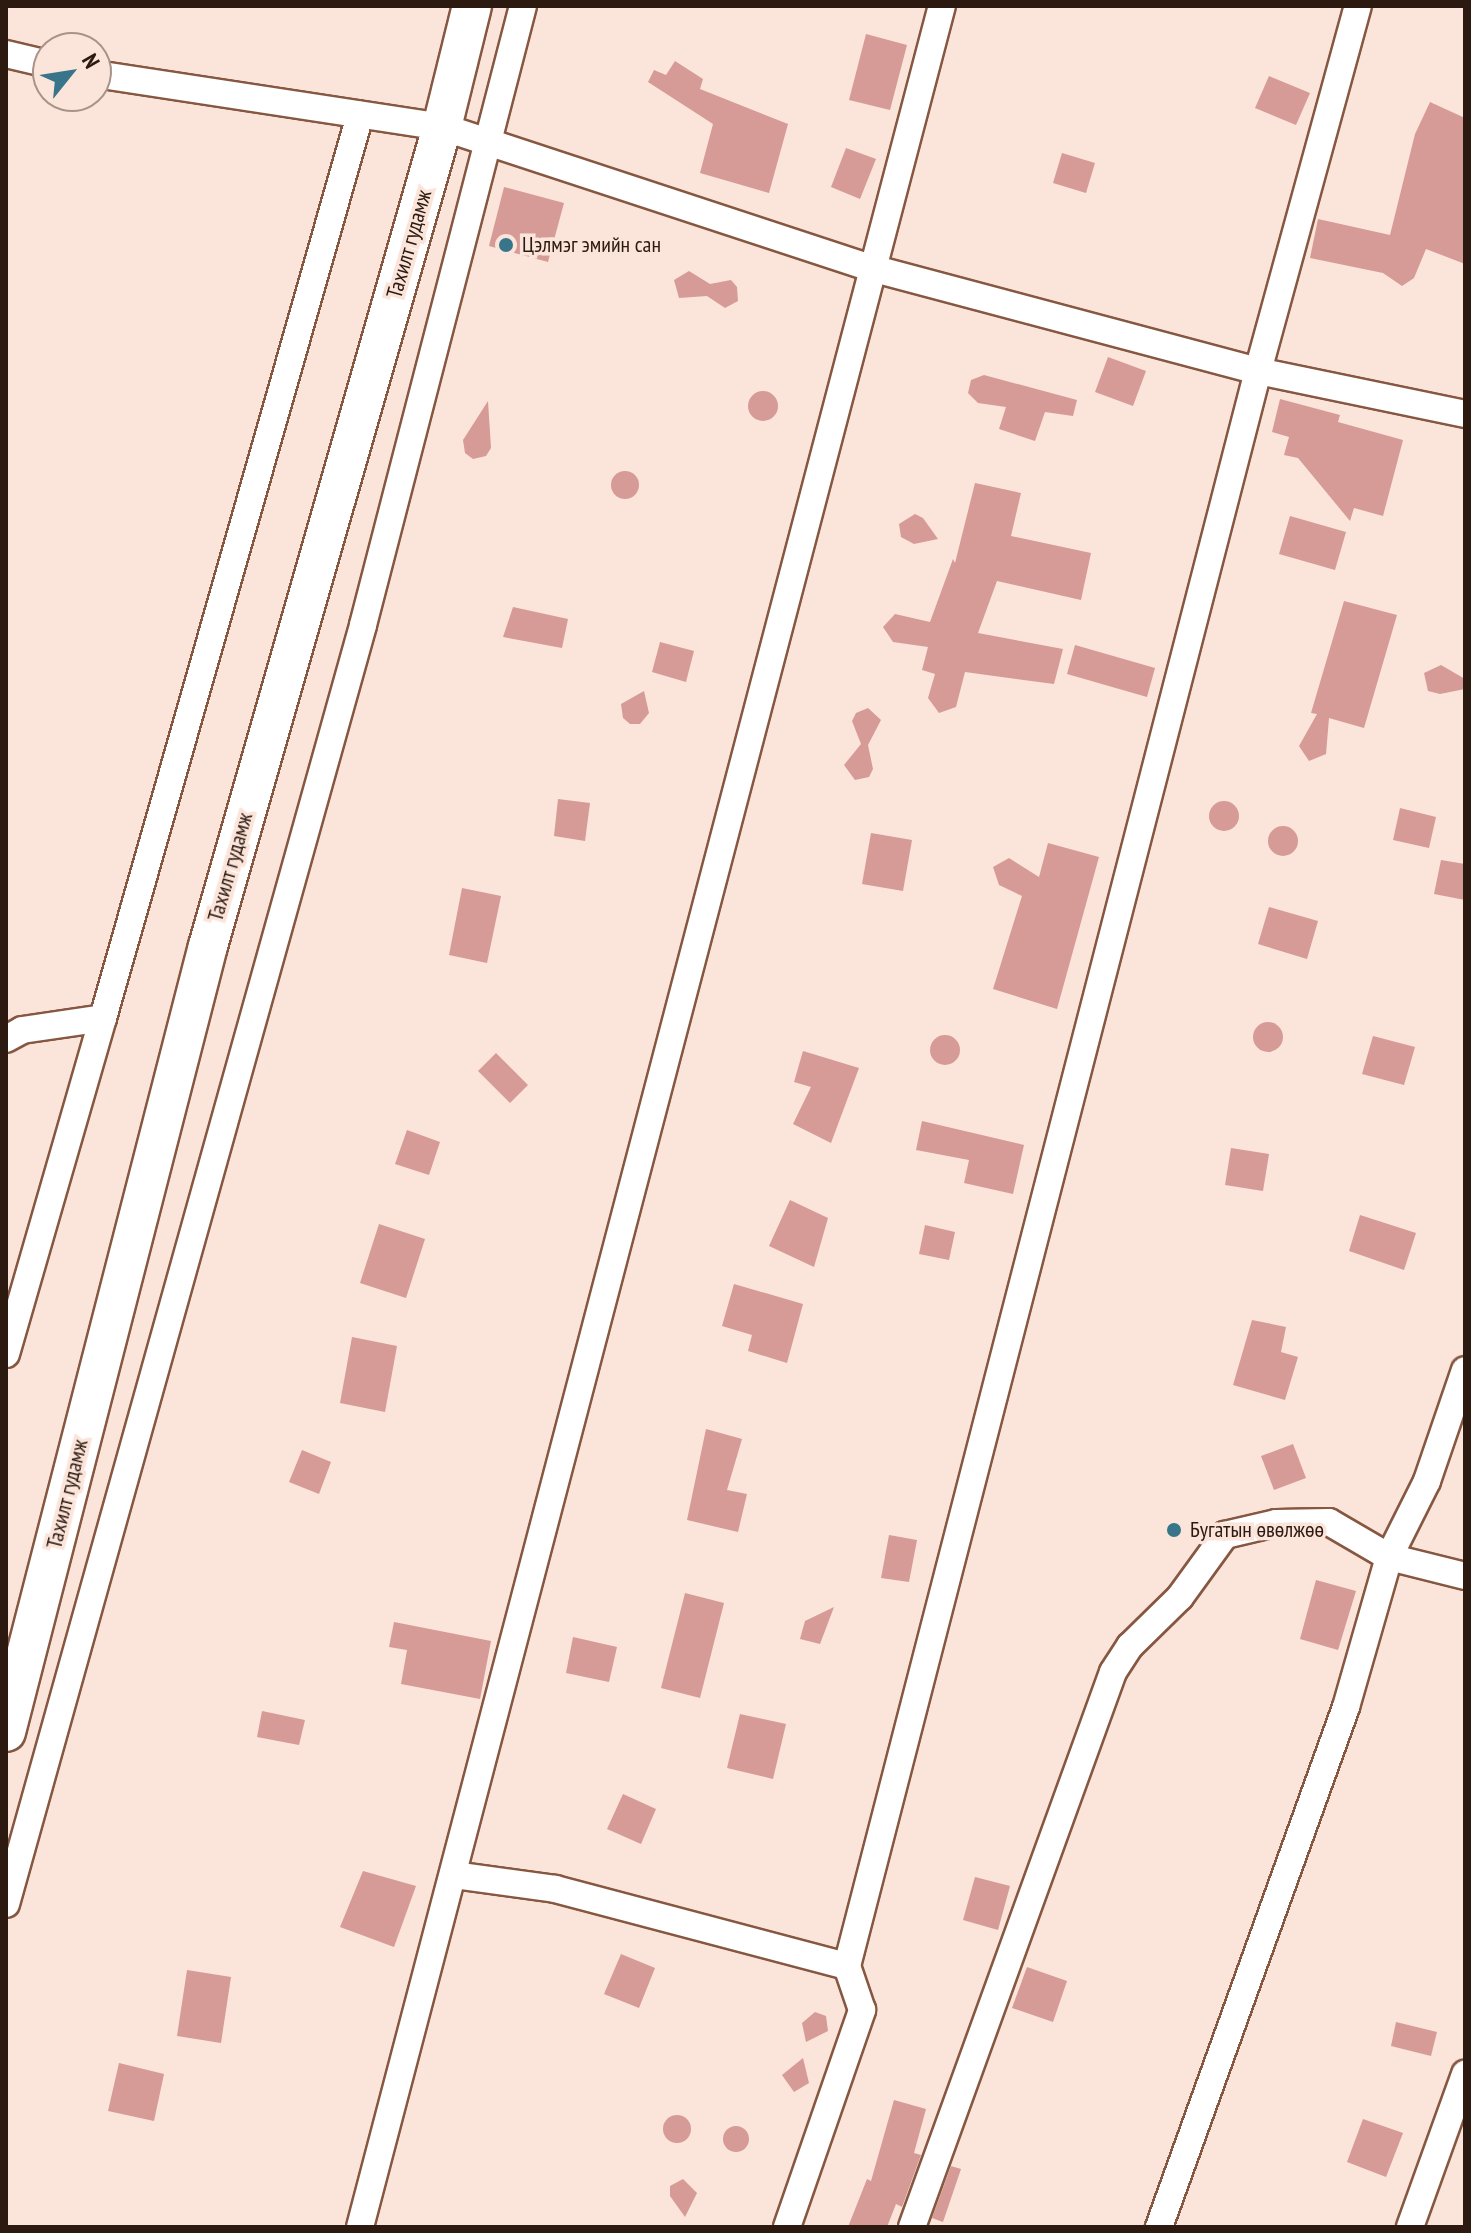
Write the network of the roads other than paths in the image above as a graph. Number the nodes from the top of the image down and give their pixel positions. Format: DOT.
graph roads {
  1 [pos="472,6"];
  2 [pos="523,6"];
  3 [pos="942,6"];
  4 [pos="1358,6"];
  5 [pos="6,54"];
  6 [pos="32,60"];
  7 [pos="112,76"];
  8 [pos="360,115"];
  9 [pos="442,127"];
  10 [pos="488,144"];
  11 [pos="871,268"];
  12 [pos="1258,371"];
  13 [pos="1465,414"];
  14 [pos="103,1018"];
  15 [pos="6,1039"];
  16 [pos="6,1354"];
  17 [pos="1465,1370"];
  18 [pos="1389,1557"];
  19 [pos="1465,1576"];
  20 [pos="6,1732"];
  21 [pos="453,1875"];
  22 [pos="6,1904"];
  23 [pos="847,1966"];
  24 [pos="1465,2074"];
  25 [pos="360,2227"];
  26 [pos="787,2227"];
  27 [pos="912,2227"];
  28 [pos="1159,2227"];
  29 [pos="1410,2227"];
  1 -- 9 [label="main road, Тахилт гудамж"];
  2 -- 10 [label="street"];
  3 -- 11 [label="street"];
  4 -- 12 [label="street"];
  5 -- 6 [label="street"];
  7 -- 8 [label="street"];
  8 -- 9 [label="street"];
  8 -- 14 [label="street"];
  9 -- 10 [label="street"];
  9 -- 20 [label="main road, Тахилт гудамж"];
  10 -- 11 [label="street"];
  10 -- 22 [label="street"];
  11 -- 12 [label="street"];
  11 -- 21 [label="street"];
  12 -- 13 [label="street"];
  12 -- 23 [label="street"];
  14 -- 15 [label="street"];
  14 -- 16 [label="street"];
  17 -- 18 [label="street"];
  18 -- 19 [label="street"];
  18 -- 27 [label="street"];
  18 -- 28 [label="street"];
  21 -- 23 [label="street"];
  21 -- 25 [label="street"];
  23 -- 26 [label="street"];
  24 -- 29 [label="street"];
}
